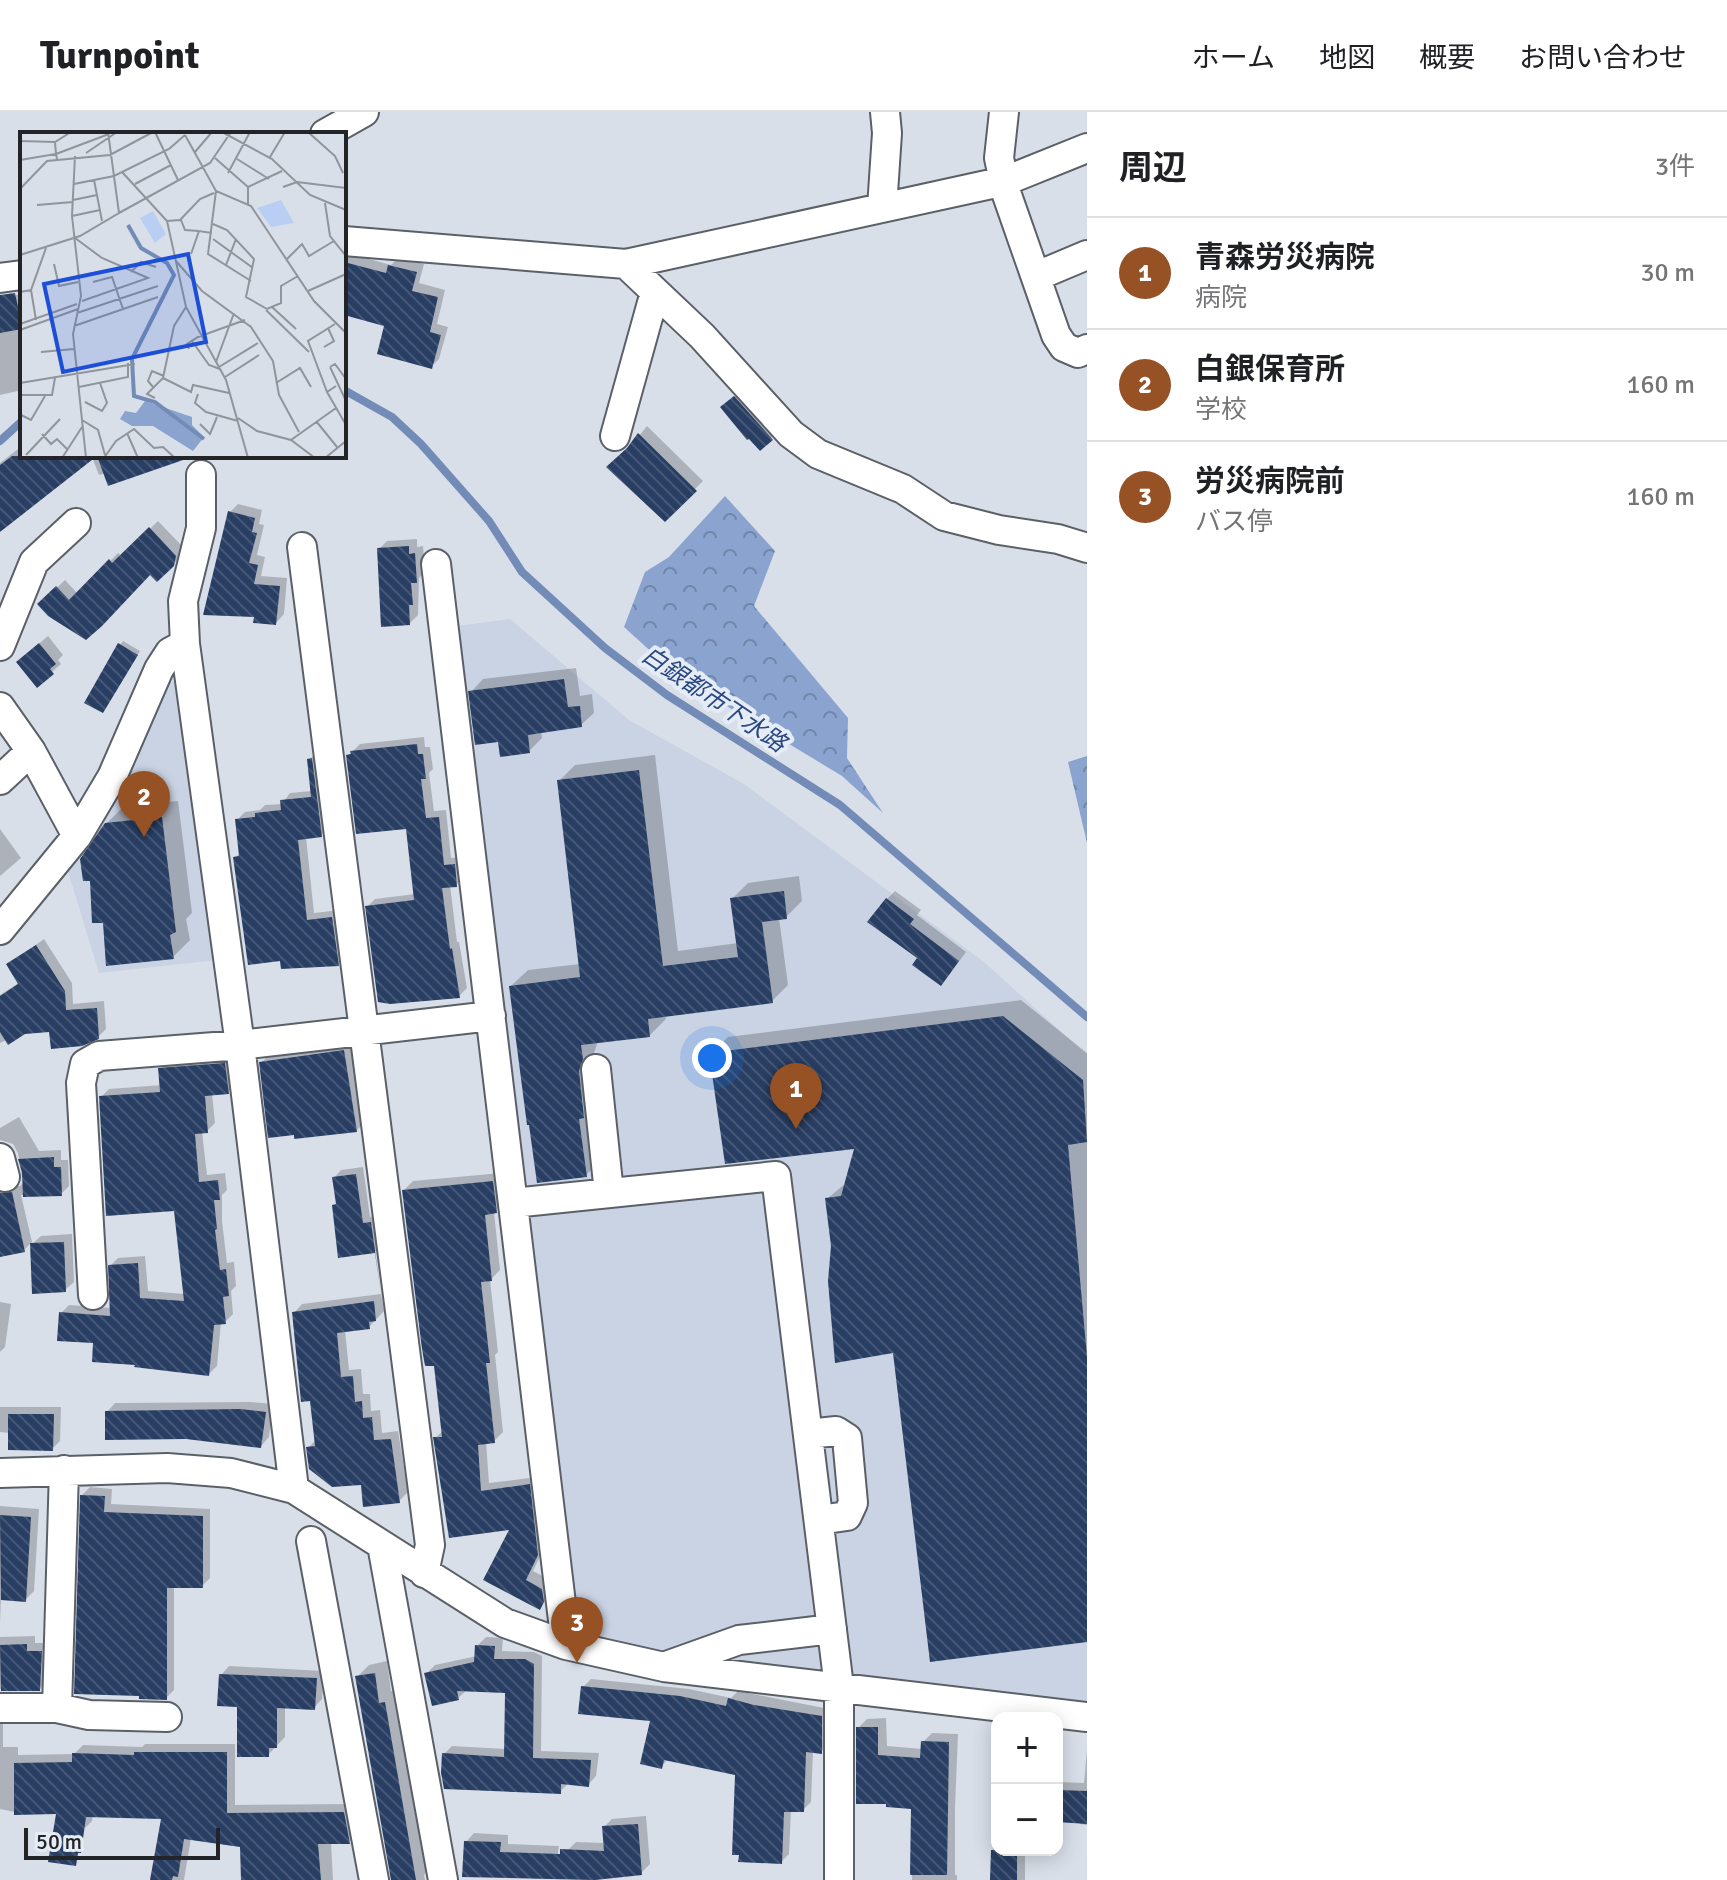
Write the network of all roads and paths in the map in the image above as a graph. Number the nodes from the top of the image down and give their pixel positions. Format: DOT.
graph roads {
  1 [pos="364,112"];
  2 [pos="885,112"];
  3 [pos="1004,112"];
  4 [pos="329,132"];
  5 [pos="1087,148"];
  6 [pos="1005,181"];
  7 [pos="882,208"];
  8 [pos="346,241"];
  9 [pos="1087,255"];
  10 [pos="626,264"];
  11 [pos="20,275"];
  12 [pos="1037,276"];
  13 [pos="0,278"];
  14 [pos="655,292"];
  15 [pos="1087,349"];
  16 [pos="615,436"];
  17 [pos="201,475"];
  18 [pos="76,523"];
  19 [pos="302,547"];
  20 [pos="1087,548"];
  21 [pos="436,564"];
  22 [pos="185,644"];
  23 [pos="0,646"];
  24 [pos="0,707"];
  25 [pos="31,751"];
  26 [pos="0,780"];
  27 [pos="77,836"];
  28 [pos="0,930"];
  29 [pos="491,1016"];
  30 [pos="364,1031"];
  31 [pos="240,1045"];
  32 [pos="596,1069"];
  33 [pos="609,1193"];
  34 [pos="513,1203"];
  35 [pos="93,1295"];
  36 [pos="808,1434"];
  37 [pos="64,1470"];
  38 [pos="0,1473"];
  39 [pos="294,1489"];
  40 [pos="819,1520"];
  41 [pos="311,1541"];
  42 [pos="382,1545"];
  43 [pos="424,1573"];
  44 [pos="832,1629"];
  45 [pos="566,1645"];
  46 [pos="664,1667"];
  47 [pos="839,1687"];
  48 [pos="0,1708"];
  49 [pos="57,1708"];
  50 [pos="167,1717"];
  51 [pos="1087,1717"];
  52 [pos="374,1880"];
  53 [pos="443,1880"];
  54 [pos="839,1880"];
  1 -- 4 [label="street"];
  2 -- 7 [label="street"];
  3 -- 6 [label="street"];
  5 -- 6 [label="street"];
  6 -- 7 [label="street"];
  6 -- 12 [label="street"];
  7 -- 10 [label="street"];
  8 -- 10 [label="street"];
  9 -- 12 [label="street"];
  10 -- 14 [label="street"];
  11 -- 13 [label="street"];
  12 -- 15 [label="street"];
  14 -- 16 [label="street"];
  14 -- 20 [label="street"];
  17 -- 22 [label="street"];
  18 -- 23 [label="street"];
  19 -- 30 [label="street"];
  21 -- 29 [label="street"];
  22 -- 27 [label="street"];
  22 -- 31 [label="street"];
  24 -- 25 [label="street"];
  25 -- 26 [label="street"];
  25 -- 27 [label="street"];
  27 -- 28 [label="street"];
  29 -- 30 [label="street"];
  29 -- 34 [label="street"];
  30 -- 31 [label="street"];
  30 -- 43 [label="street"];
  31 -- 35 [label="street"];
  31 -- 39 [label="street"];
  32 -- 33 [label="street"];
  33 -- 34 [label="street"];
  33 -- 36 [label="street"];
  34 -- 45 [label="street"];
  36 -- 40 [label="street"];
  36 -- 40 [label="street"];
  37 -- 38 [label="street"];
  37 -- 39 [label="street"];
  37 -- 49 [label="street"];
  39 -- 42 [label="street"];
  40 -- 44 [label="street"];
  41 -- 52 [label="street"];
  42 -- 43 [label="street"];
  42 -- 53 [label="street"];
  43 -- 45 [label="street"];
  44 -- 46 [label="street"];
  44 -- 47 [label="street"];
  45 -- 46 [label="street"];
  46 -- 47 [label="street"];
  47 -- 51 [label="street"];
  47 -- 54 [label="street"];
  48 -- 49 [label="street"];
  49 -- 50 [label="street"];
}
